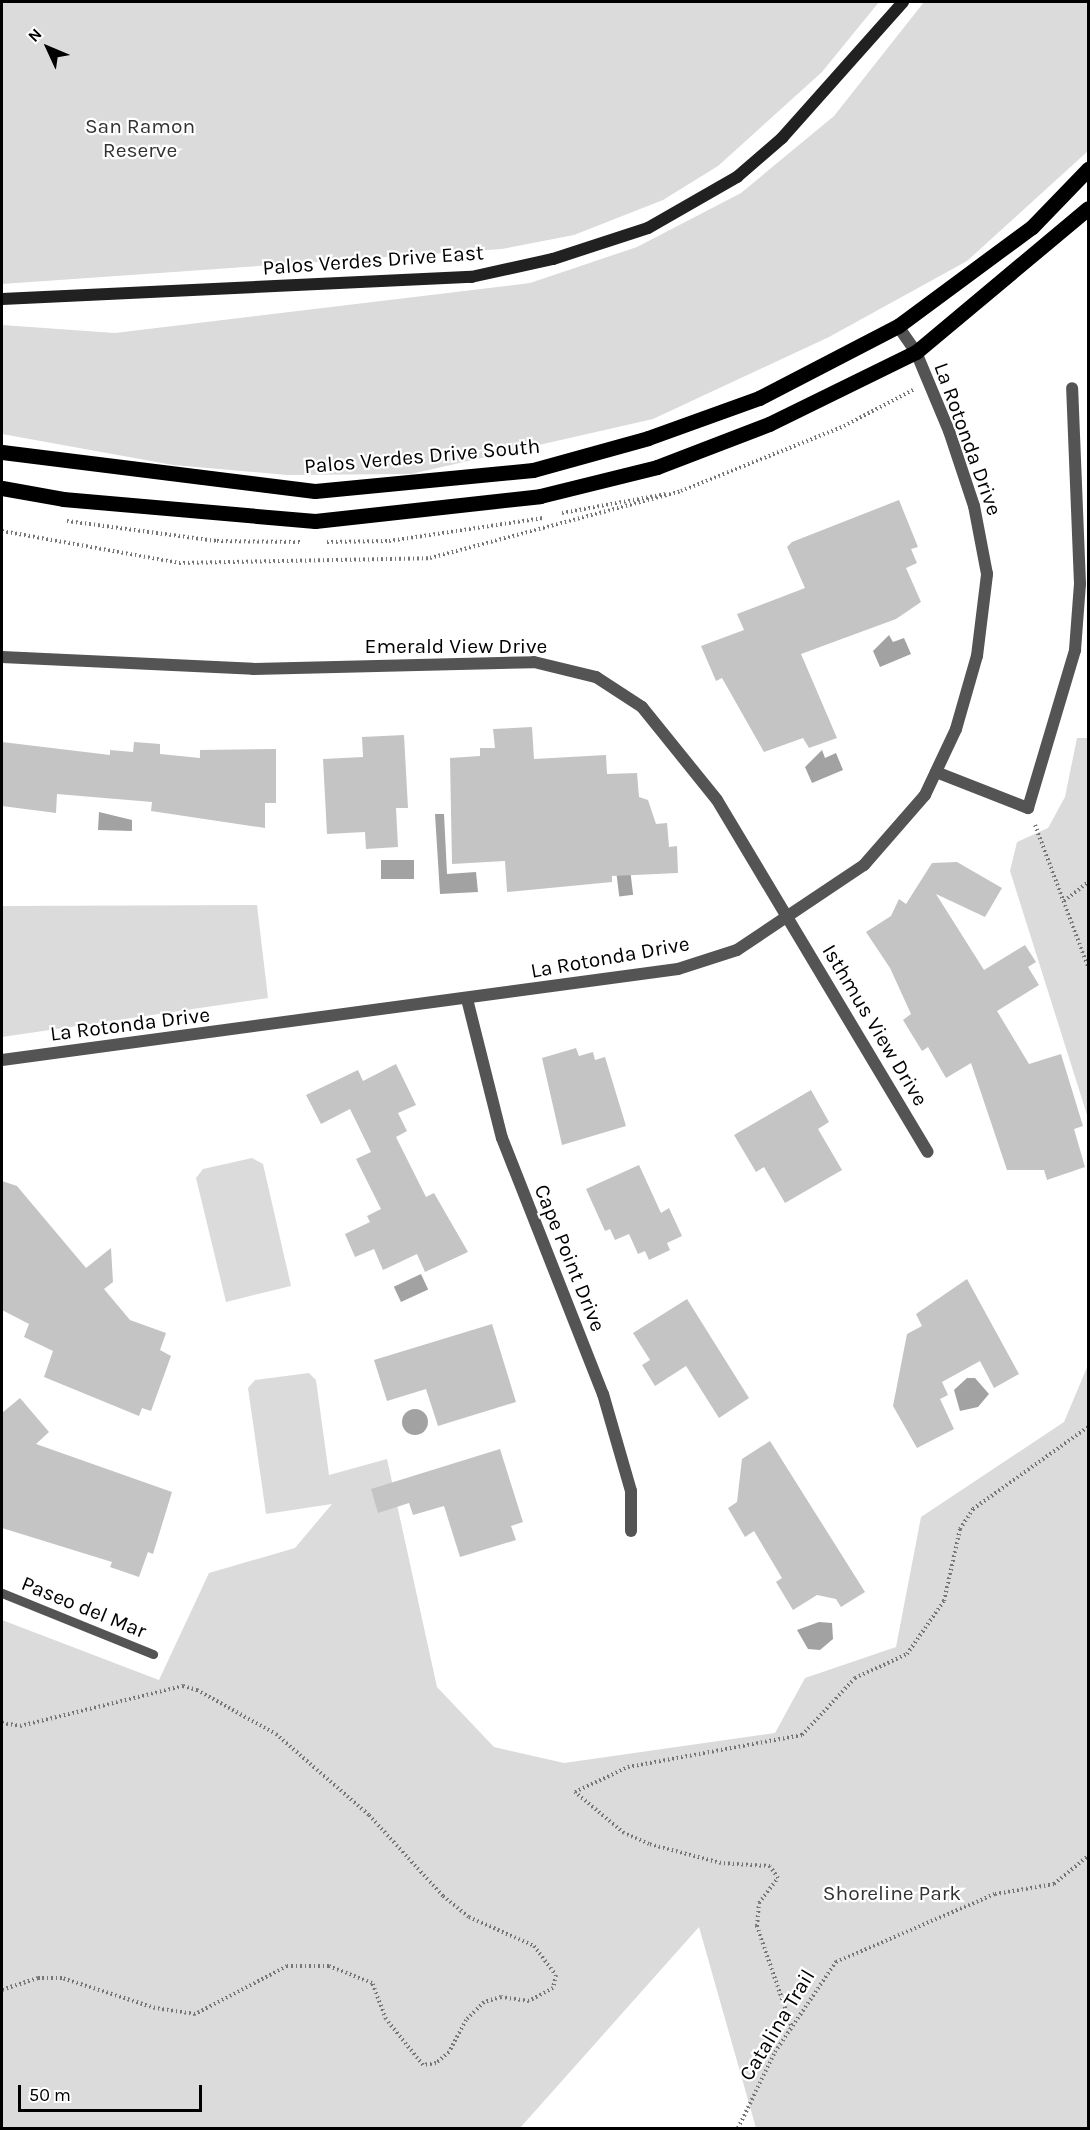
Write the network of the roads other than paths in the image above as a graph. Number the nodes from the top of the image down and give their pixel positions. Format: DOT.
graph roads {
  1 [pos="903,2"];
  2 [pos="1089,170"];
  3 [pos="1089,208"];
  4 [pos="2,298"];
  5 [pos="898,326"];
  6 [pos="916,352"];
  7 [pos="1072,388"];
  8 [pos="2,452"];
  9 [pos="2,488"];
  10 [pos="2,657"];
  11 [pos="936,771"];
  12 [pos="788,918"];
  13 [pos="467,999"];
  14 [pos="2,1060"];
  15 [pos="928,1152"];
  16 [pos="631,1531"];
  17 [pos="2,1593"];
  18 [pos="153,1654"];
  1 -- 4 [label="street, Palos Verdes Drive East"];
  2 -- 5 [label="main road, Palos Verdes Drive South"];
  3 -- 6 [label="main road"];
  5 -- 6 [label="street, La Rotonda Drive"];
  5 -- 8 [label="main road, Palos Verdes Drive South"];
  6 -- 9 [label="main road"];
  6 -- 11 [label="street, La Rotonda Drive"];
  7 -- 11 [label="street"];
  10 -- 12 [label="street, Emerald View Drive"];
  11 -- 12 [label="street, La Rotonda Drive"];
  12 -- 13 [label="street, La Rotonda Drive"];
  12 -- 15 [label="street, Isthmus View Drive"];
  13 -- 14 [label="street, La Rotonda Drive"];
  13 -- 16 [label="street, Cape Point Drive"];
  17 -- 18 [label="lane, Paseo del Mar"];
}
